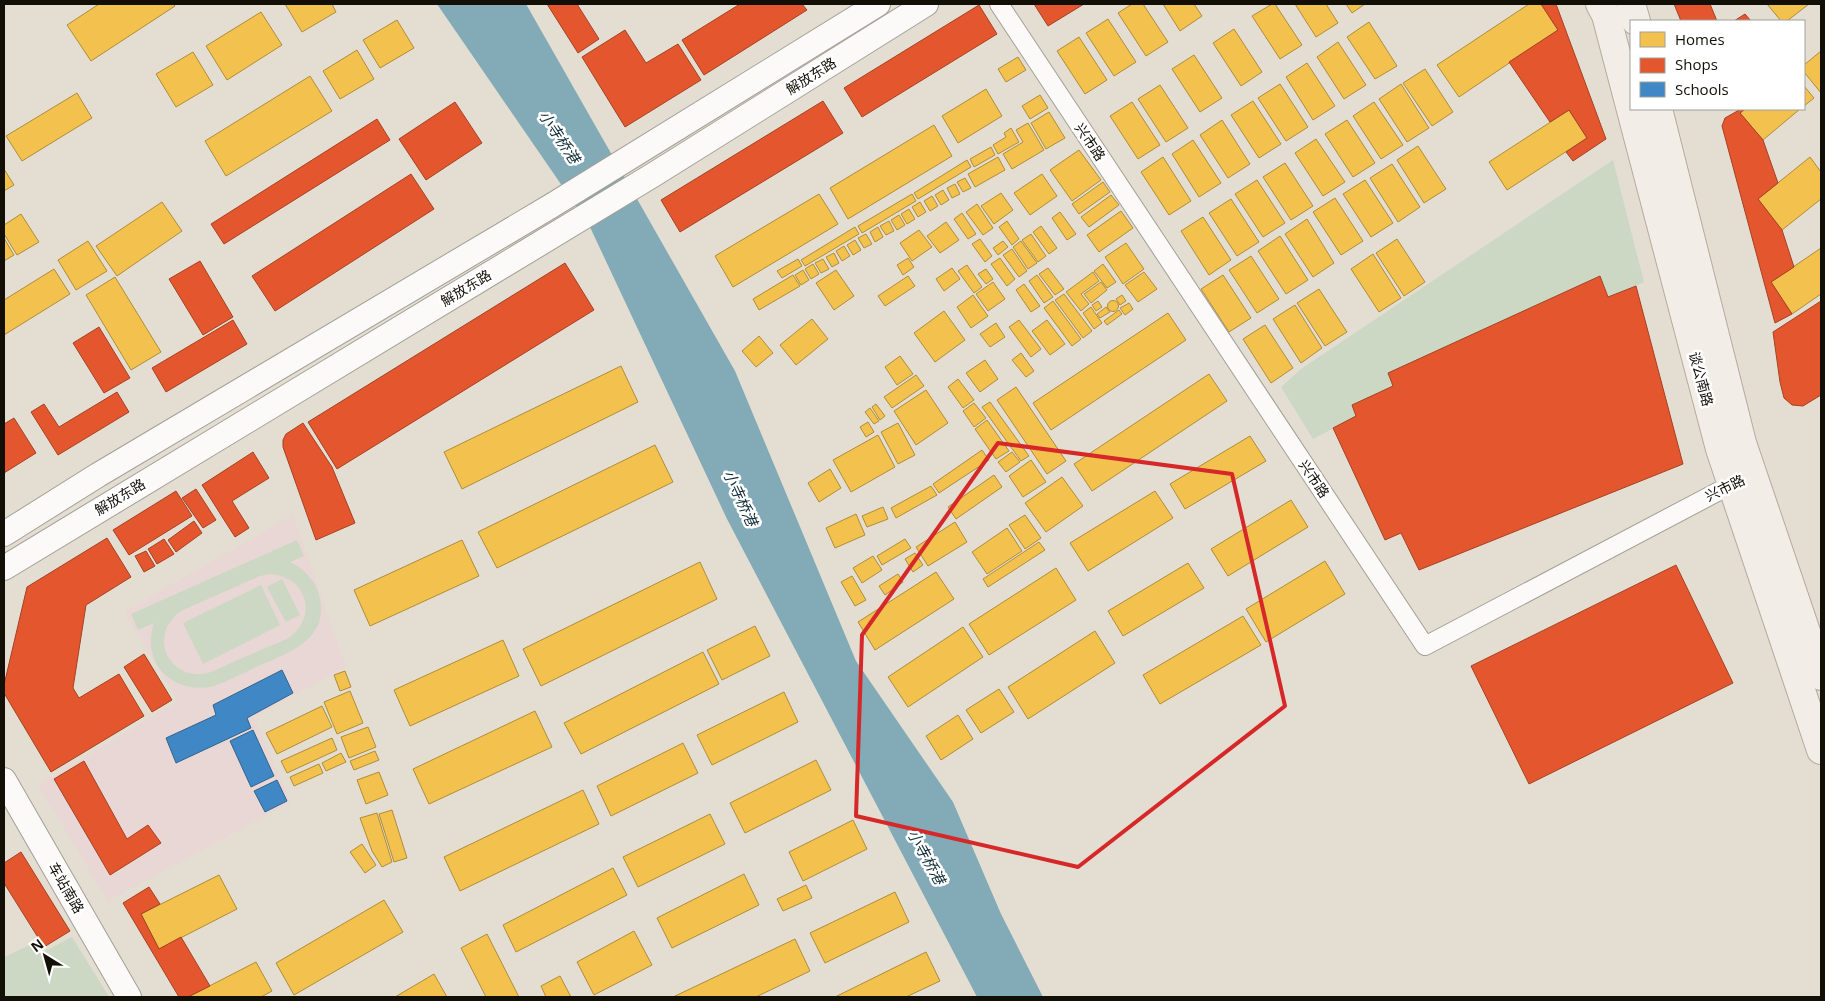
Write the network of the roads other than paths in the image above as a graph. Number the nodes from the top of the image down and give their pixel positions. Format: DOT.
graph roads {
  1 [pos="878,4"];
  2 [pos="926,4"];
  3 [pos="999,4"];
  4 [pos="1600,4"];
  5 [pos="1632,4"];
  6 [pos="1636,20"];
  7 [pos="1630,107"];
  8 [pos="1631,110"];
  9 [pos="1658,110"];
  10 [pos="1742,479"];
  11 [pos="4,534"];
  12 [pos="4,568"];
  13 [pos="1821,676"];
  14 [pos="1821,750"];
  15 [pos="4,780"];
  16 [pos="129,997"];
  1 -- 11 [label="main road, 解放东路"];
  2 -- 12 [label="main road, 解放东路"];
  3 -- 10 [label="street, 兴市路"];
  4 -- 7 [label="main road, 谈公南路"];
  5 -- 6 [label="main road"];
  8 -- 10 [label="main road, 谈公南路"];
  9 -- 10 [label="main road, 谈公南路"];
  10 -- 13 [label="main road, 谈公南路"];
  10 -- 14 [label="main road, 谈公南路"];
  15 -- 16 [label="main road, 车站南路"];
}
